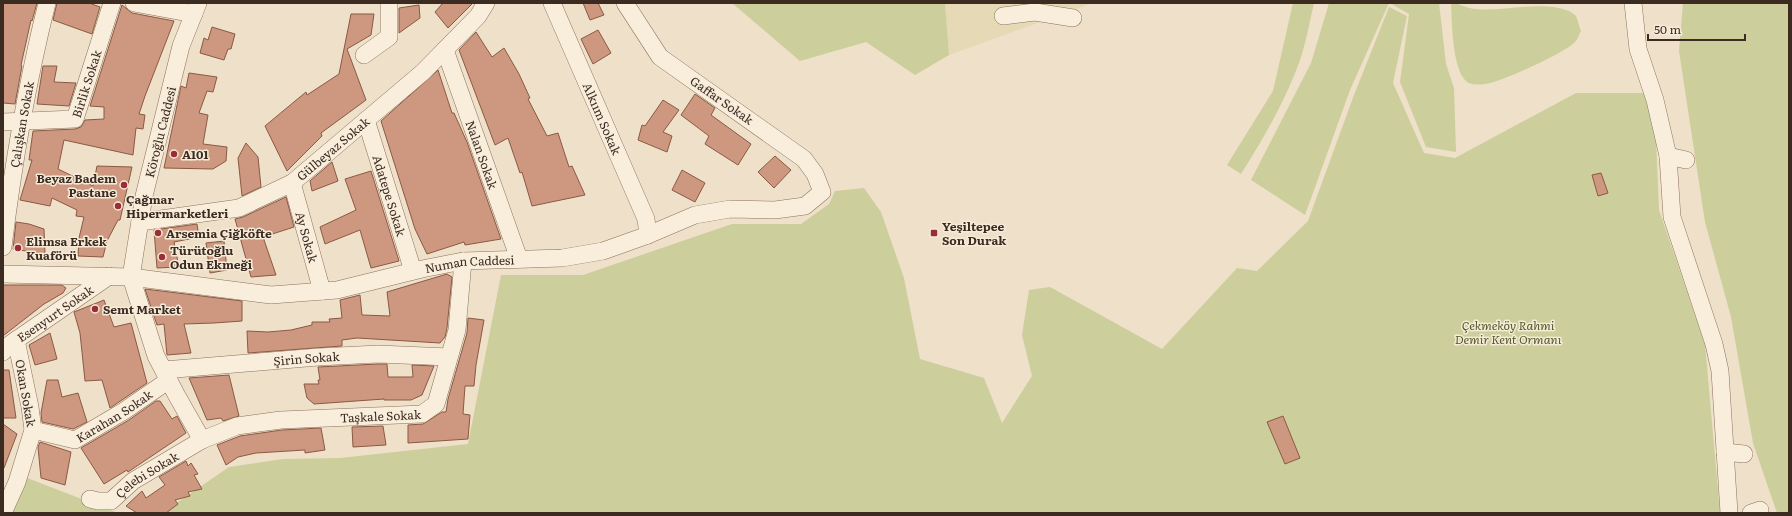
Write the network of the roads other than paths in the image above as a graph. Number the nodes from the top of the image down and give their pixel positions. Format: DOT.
graph roads {
  1 [pos="47,3"];
  2 [pos="112,3"];
  3 [pos="134,3"];
  4 [pos="389,3"];
  5 [pos="486,3"];
  6 [pos="552,3"];
  7 [pos="625,3"];
  8 [pos="1633,3"];
  9 [pos="196,9"];
  10 [pos="1003,16"];
  11 [pos="1073,18"];
  12 [pos="445,50"];
  13 [pos="364,55"];
  14 [pos="366,120"];
  15 [pos="22,121"];
  16 [pos="3,122"];
  17 [pos="1668,156"];
  18 [pos="1686,160"];
  19 [pos="292,183"];
  20 [pos="822,192"];
  21 [pos="140,222"];
  22 [pos="648,235"];
  23 [pos="3,247"];
  24 [pos="519,259"];
  25 [pos="463,261"];
  26 [pos="413,271"];
  27 [pos="3,274"];
  28 [pos="109,276"];
  29 [pos="131,277"];
  30 [pos="322,291"];
  31 [pos="16,340"];
  32 [pos="3,352"];
  33 [pos="449,357"];
  34 [pos="166,375"];
  35 [pos="33,430"];
  36 [pos="202,440"];
  37 [pos="1726,452"];
  38 [pos="1744,454"];
  39 [pos="90,499"];
  40 [pos="3,513"];
  41 [pos="1729,513"];
  1 -- 15 [label="street, Çalışkan Sokak"];
  2 -- 15 [label="street, Birlik Sokak"];
  3 -- 9 [label="street"];
  4 -- 13 [label="street"];
  5 -- 12 [label="street, Gülbeyaz Sokak"];
  6 -- 22 [label="street, Alkıım Sokak"];
  7 -- 20 [label="street, Gaffar Sokak"];
  8 -- 17 [label="street"];
  9 -- 21 [label="street, Köroğlu Caddesi"];
  10 -- 11 [label="street"];
  12 -- 14 [label="street, Gülbeyaz Sokak"];
  12 -- 24 [label="street, Nalan Sokak"];
  14 -- 19 [label="street, Gülbeyaz Sokak"];
  14 -- 26 [label="street, Adatepe Sokak"];
  15 -- 16 [label="street, Birlik Sokak"];
  15 -- 23 [label="street, Çalışkan Sokak"];
  17 -- 18 [label="street"];
  17 -- 37 [label="street"];
  19 -- 21 [label="street, Gülbeyaz Sokak"];
  19 -- 30 [label="street, Ay Sokak"];
  20 -- 22 [label="street, Numan Caddesi"];
  21 -- 29 [label="street, Köroğlu Caddesi"];
  22 -- 24 [label="street, Numan Caddesi"];
  24 -- 25 [label="street, Numan Caddesi"];
  25 -- 26 [label="street, Numan Caddesi"];
  25 -- 33 [label="street, Taşkale Sokak"];
  26 -- 30 [label="street, Numan Caddesi"];
  27 -- 28 [label="street"];
  28 -- 29 [label="street, Numan Caddesi"];
  28 -- 31 [label="street, Esenyurt Sokak"];
  29 -- 30 [label="street, Numan Caddesi"];
  29 -- 34 [label="street, Köroğlu Caddesi"];
  31 -- 32 [label="street, Esenyurt Sokak"];
  31 -- 35 [label="street, Okan Sokak"];
  33 -- 34 [label="street, Şirin Sokak"];
  33 -- 36 [label="street, Taşkale Sokak"];
  34 -- 35 [label="street, Karahan Sokak"];
  34 -- 36 [label="street, Köroğlu Caddesi"];
  35 -- 40 [label="street, Okan Sokak"];
  36 -- 39 [label="street, Çelebi Sokak"];
  37 -- 38 [label="street"];
  37 -- 41 [label="street"];
}
